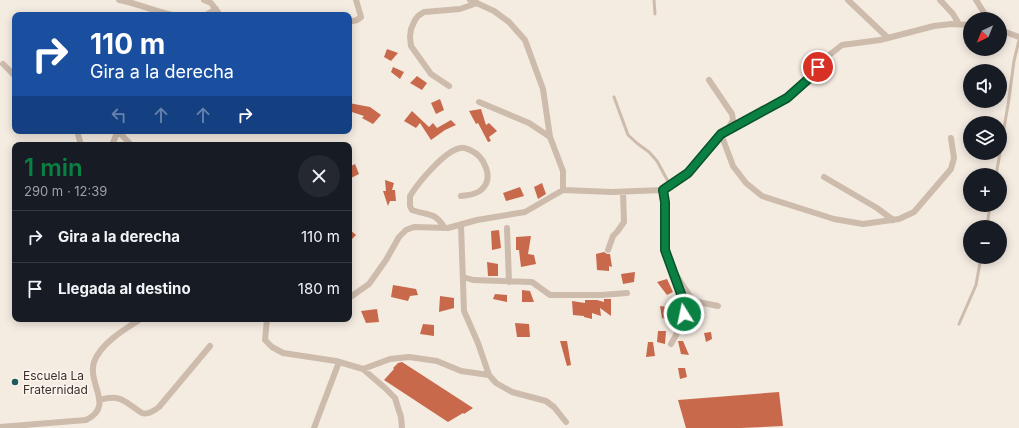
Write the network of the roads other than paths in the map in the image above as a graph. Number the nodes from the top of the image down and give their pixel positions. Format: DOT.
graph roads {
  1 [pos="118,0"];
  2 [pos="204,0"];
  3 [pos="356,0"];
  4 [pos="470,0"];
  5 [pos="654,0"];
  6 [pos="848,0"];
  7 [pos="940,0"];
  8 [pos="976,0"];
  9 [pos="477,3"];
  10 [pos="216,8"];
  11 [pos="159,12"];
  12 [pos="210,12"];
  13 [pos="218,12"];
  14 [pos="984,12"];
  15 [pos="655,14"];
  16 [pos="352,21"];
  17 [pos="959,24"];
  18 [pos="963,24"];
  19 [pos="1007,33"];
  20 [pos="888,38"];
  21 [pos="1019,38"];
  22 [pos="3,64"];
  23 [pos="12,73"];
  24 [pos="709,80"];
  25 [pos="448,86"];
  26 [pos="614,97"];
  27 [pos="479,102"];
  28 [pos="1006,116"];
  29 [pos="724,132"];
  30 [pos="121,134"];
  31 [pos="550,136"];
  32 [pos="951,138"];
  33 [pos="128,142"];
  34 [pos="824,177"];
  35 [pos="670,185"];
  36 [pos="562,190"];
  37 [pos="663,190"];
  38 [pos="623,192"];
  39 [pos="461,196"];
  40 [pos="892,220"];
  41 [pos="461,225"];
  42 [pos="444,227"];
  43 [pos="507,228"];
  44 [pos="608,250"];
  45 [pos="980,264"];
  46 [pos="671,268"];
  47 [pos="463,277"];
  48 [pos="509,282"];
  49 [pos="627,293"];
  50 [pos="352,296"];
  51 [pos="718,306"];
  52 [pos="136,322"];
  53 [pos="267,322"];
  54 [pos="959,324"];
  55 [pos="672,344"];
  56 [pos="210,346"];
  57 [pos="338,362"];
  58 [pos="363,370"];
  59 [pos="489,375"];
  60 [pos="100,400"];
  61 [pos="566,422"];
  62 [pos="0,427"];
  63 [pos="314,428"];
  64 [pos="402,428"];
  1 -- 11 [label="street"];
  2 -- 10 [label="street"];
  3 -- 16 [label="street"];
  4 -- 9 [label="street"];
  5 -- 15 [label="lane"];
  6 -- 20 [label="street"];
  7 -- 17 [label="street"];
  8 -- 14 [label="street"];
  9 -- 25 [label="street"];
  9 -- 31 [label="street"];
  10 -- 12 [label="street"];
  10 -- 13 [label="street"];
  17 -- 18 [label="street"];
  17 -- 20 [label="street"];
  19 -- 21 [label="street"];
  20 -- 29 [label="street"];
  21 -- 28 [label="lane"];
  22 -- 23 [label="street"];
  24 -- 29 [label="street"];
  26 -- 35 [label="lane"];
  27 -- 31 [label="street"];
  29 -- 35 [label="street"];
  29 -- 40 [label="street"];
  30 -- 33 [label="street"];
  31 -- 36 [label="street"];
  32 -- 40 [label="street"];
  34 -- 40 [label="street"];
  35 -- 37 [label="street"];
  36 -- 38 [label="street"];
  36 -- 41 [label="street"];
  37 -- 38 [label="street"];
  37 -- 46 [label="street"];
  38 -- 44 [label="street"];
  39 -- 42 [label="street"];
  41 -- 42 [label="street"];
  41 -- 47 [label="street"];
  42 -- 50 [label="street"];
  43 -- 48 [label="street"];
  45 -- 54 [label="lane"];
  46 -- 51 [label="street"];
  46 -- 55 [label="street"];
  47 -- 48 [label="street"];
  47 -- 59 [label="street"];
  48 -- 49 [label="street"];
  52 -- 60 [label="street"];
  53 -- 57 [label="street"];
  56 -- 60 [label="street"];
  57 -- 58 [label="street"];
  57 -- 63 [label="street"];
  58 -- 59 [label="street"];
  58 -- 64 [label="street"];
  59 -- 61 [label="street"];
  60 -- 62 [label="street"];
}
